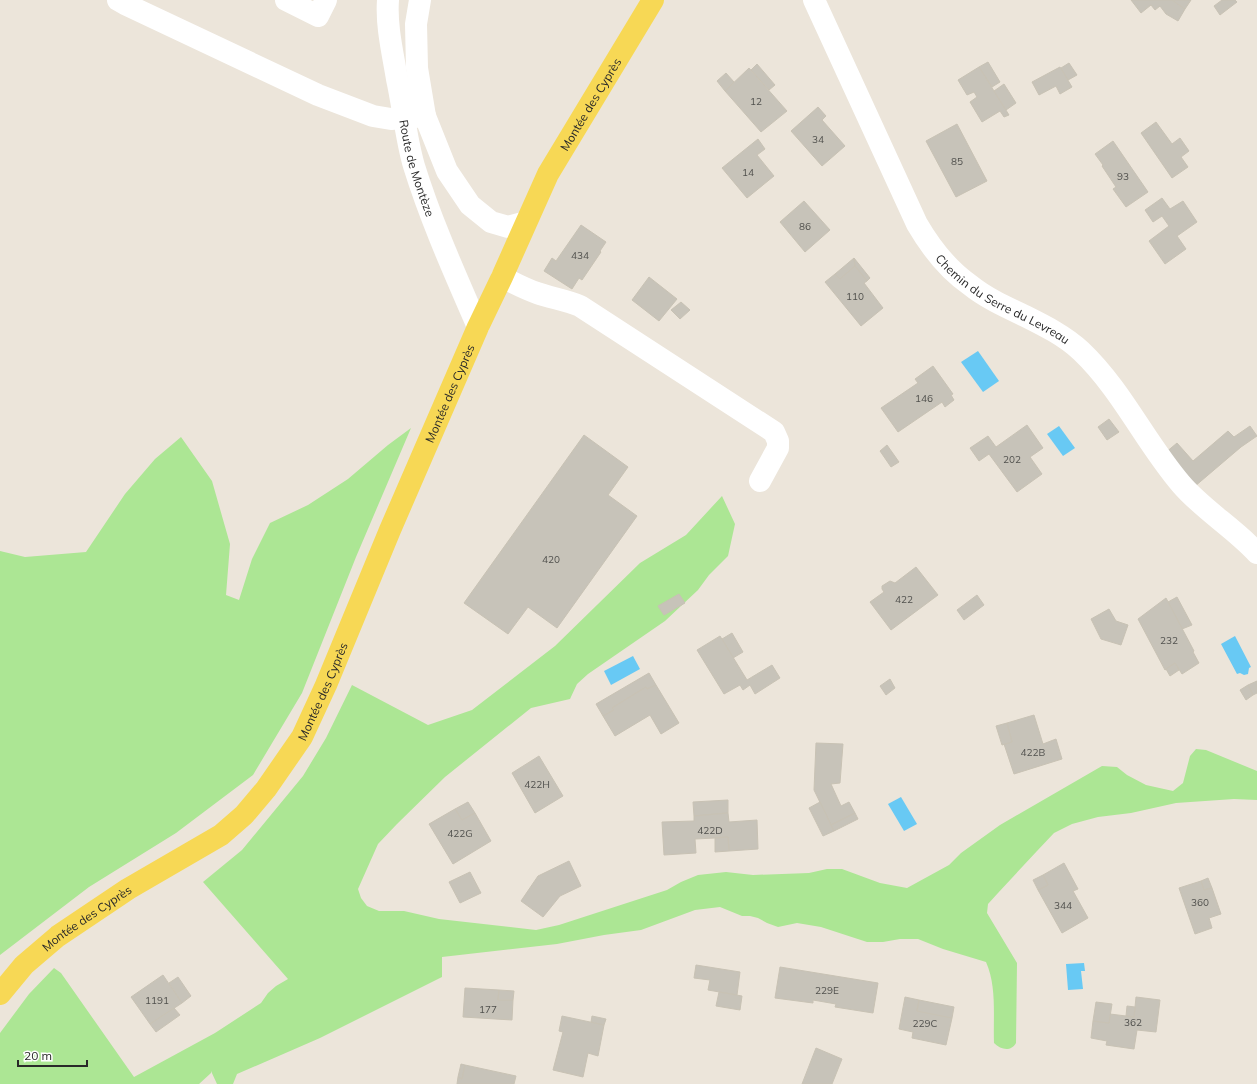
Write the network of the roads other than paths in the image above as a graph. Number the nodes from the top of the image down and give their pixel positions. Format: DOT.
graph roads {
  1 [pos="118,0"];
  2 [pos="286,0"];
  3 [pos="326,0"];
  4 [pos="388,0"];
  5 [pos="420,0"];
  6 [pos="653,0"];
  7 [pos="814,0"];
  8 [pos="415,118"];
  9 [pos="526,222"];
  10 [pos="502,277"];
  11 [pos="478,327"];
  12 [pos="760,481"];
  13 [pos="1257,553"];
  14 [pos="0,994"];
  1 -- 8 [label="street"];
  2 -- 3 [label="street"];
  4 -- 8 [label="street, Route de Montèze"];
  5 -- 8 [label="street, Route de Montèze"];
  6 -- 9 [label="main road, Montée des Cyprès"];
  7 -- 13 [label="street, Chemin du Serre du Levreau"];
  8 -- 9 [label="street, Route de Montèze"];
  8 -- 11 [label="street, Route de Montèze"];
  9 -- 10 [label="main road, Montée des Cyprès"];
  10 -- 11 [label="main road, Montée des Cyprès"];
  10 -- 12 [label="street"];
  11 -- 14 [label="main road, Montée des Cyprès"];
}
